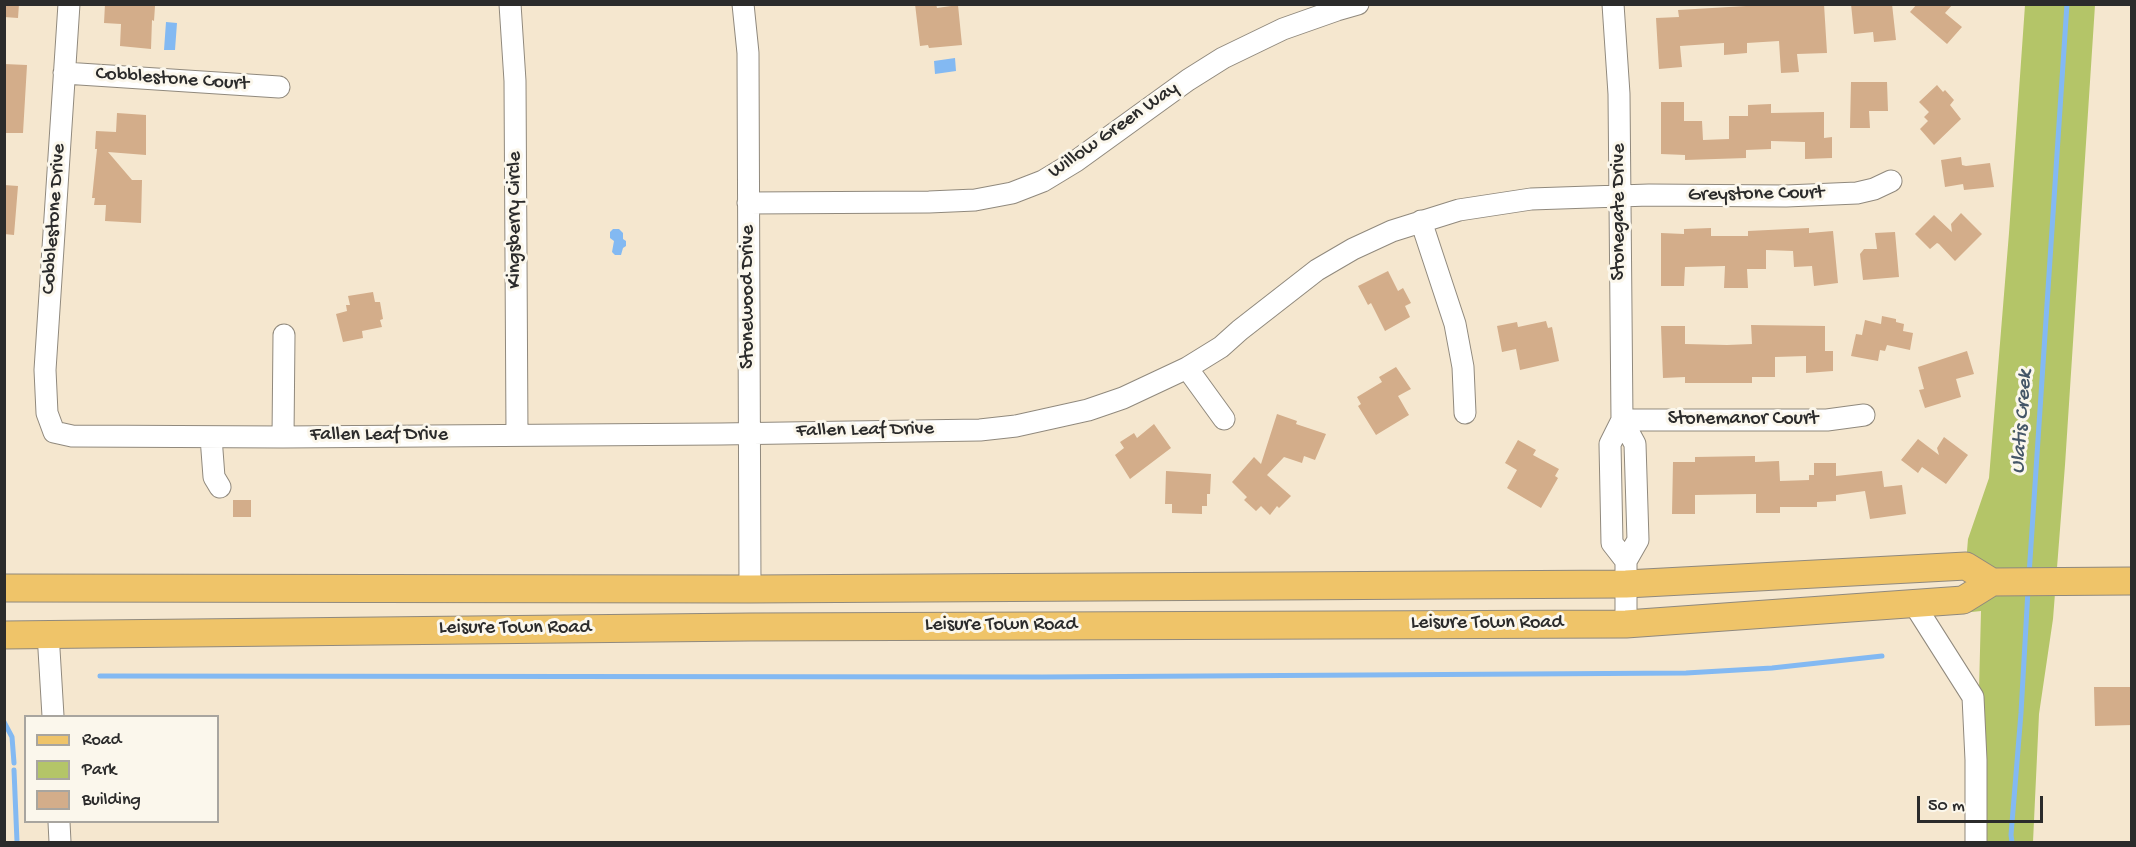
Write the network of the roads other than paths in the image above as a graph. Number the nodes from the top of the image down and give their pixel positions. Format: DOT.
graph roads {
  1 [pos="69,4"];
  2 [pos="510,4"];
  3 [pos="743,4"];
  4 [pos="1358,4"];
  5 [pos="1613,4"];
  6 [pos="64,73"];
  7 [pos="279,87"];
  8 [pos="1891,181"];
  9 [pos="1619,196"];
  10 [pos="748,203"];
  11 [pos="1421,221"];
  12 [pos="284,335"];
  13 [pos="1187,368"];
  14 [pos="1465,413"];
  15 [pos="1864,415"];
  16 [pos="1224,419"];
  17 [pos="1622,420"];
  18 [pos="54,432"];
  19 [pos="750,433"];
  20 [pos="517,435"];
  21 [pos="211,437"];
  22 [pos="283,437"];
  23 [pos="220,487"];
  24 [pos="1626,572"];
  25 [pos="2132,581"];
  26 [pos="1992,582"];
  27 [pos="4,588"];
  28 [pos="750,589"];
  29 [pos="1914,604"];
  30 [pos="1626,624"];
  31 [pos="48,633"];
  32 [pos="4,634"];
  33 [pos="53,715"];
  34 [pos="59,823"];
  35 [pos="60,843"];
  36 [pos="1976,843"];
  1 -- 6 [label="street, Cobblestone Drive"];
  2 -- 20 [label="street, Kingsberry Circle"];
  3 -- 10 [label="street, Stonewood Drive"];
  4 -- 10 [label="street, Willow Green Way"];
  5 -- 9 [label="street, Stonegate Drive"];
  6 -- 7 [label="street, Cobblestone Court"];
  6 -- 18 [label="street, Cobblestone Drive"];
  8 -- 9 [label="street, Greystone Court"];
  9 -- 11 [label="street, Fallen Leaf Drive"];
  9 -- 17 [label="street, Stonegate Drive"];
  10 -- 19 [label="street, Stonewood Drive"];
  11 -- 13 [label="street, Fallen Leaf Drive"];
  11 -- 14 [label="street"];
  12 -- 22 [label="street"];
  13 -- 16 [label="street"];
  13 -- 19 [label="street, Fallen Leaf Drive"];
  15 -- 17 [label="street, Stonemanor Court"];
  17 -- 24 [label="street, Stonegate Drive"];
  18 -- 21 [label="street, Fallen Leaf Drive"];
  19 -- 20 [label="street, Fallen Leaf Drive"];
  19 -- 28 [label="street, Stonewood Drive"];
  20 -- 22 [label="street, Fallen Leaf Drive"];
  21 -- 22 [label="street, Fallen Leaf Drive"];
  21 -- 23 [label="street"];
  24 -- 26 [label="main road, Leisure Town Road"];
  24 -- 28 [label="main road, Leisure Town Road"];
  24 -- 30 [label="street, Stonegate Drive"];
  25 -- 26 [label="main road"];
  26 -- 29 [label="main road, Leisure Town Road"];
  27 -- 28 [label="main road, Leisure Town Road"];
  29 -- 30 [label="main road, Leisure Town Road"];
  29 -- 36 [label="street"];
  30 -- 31 [label="main road, Leisure Town Road"];
  31 -- 32 [label="main road, Leisure Town Road"];
  31 -- 33 [label="street"];
  34 -- 35 [label="street"];
}
